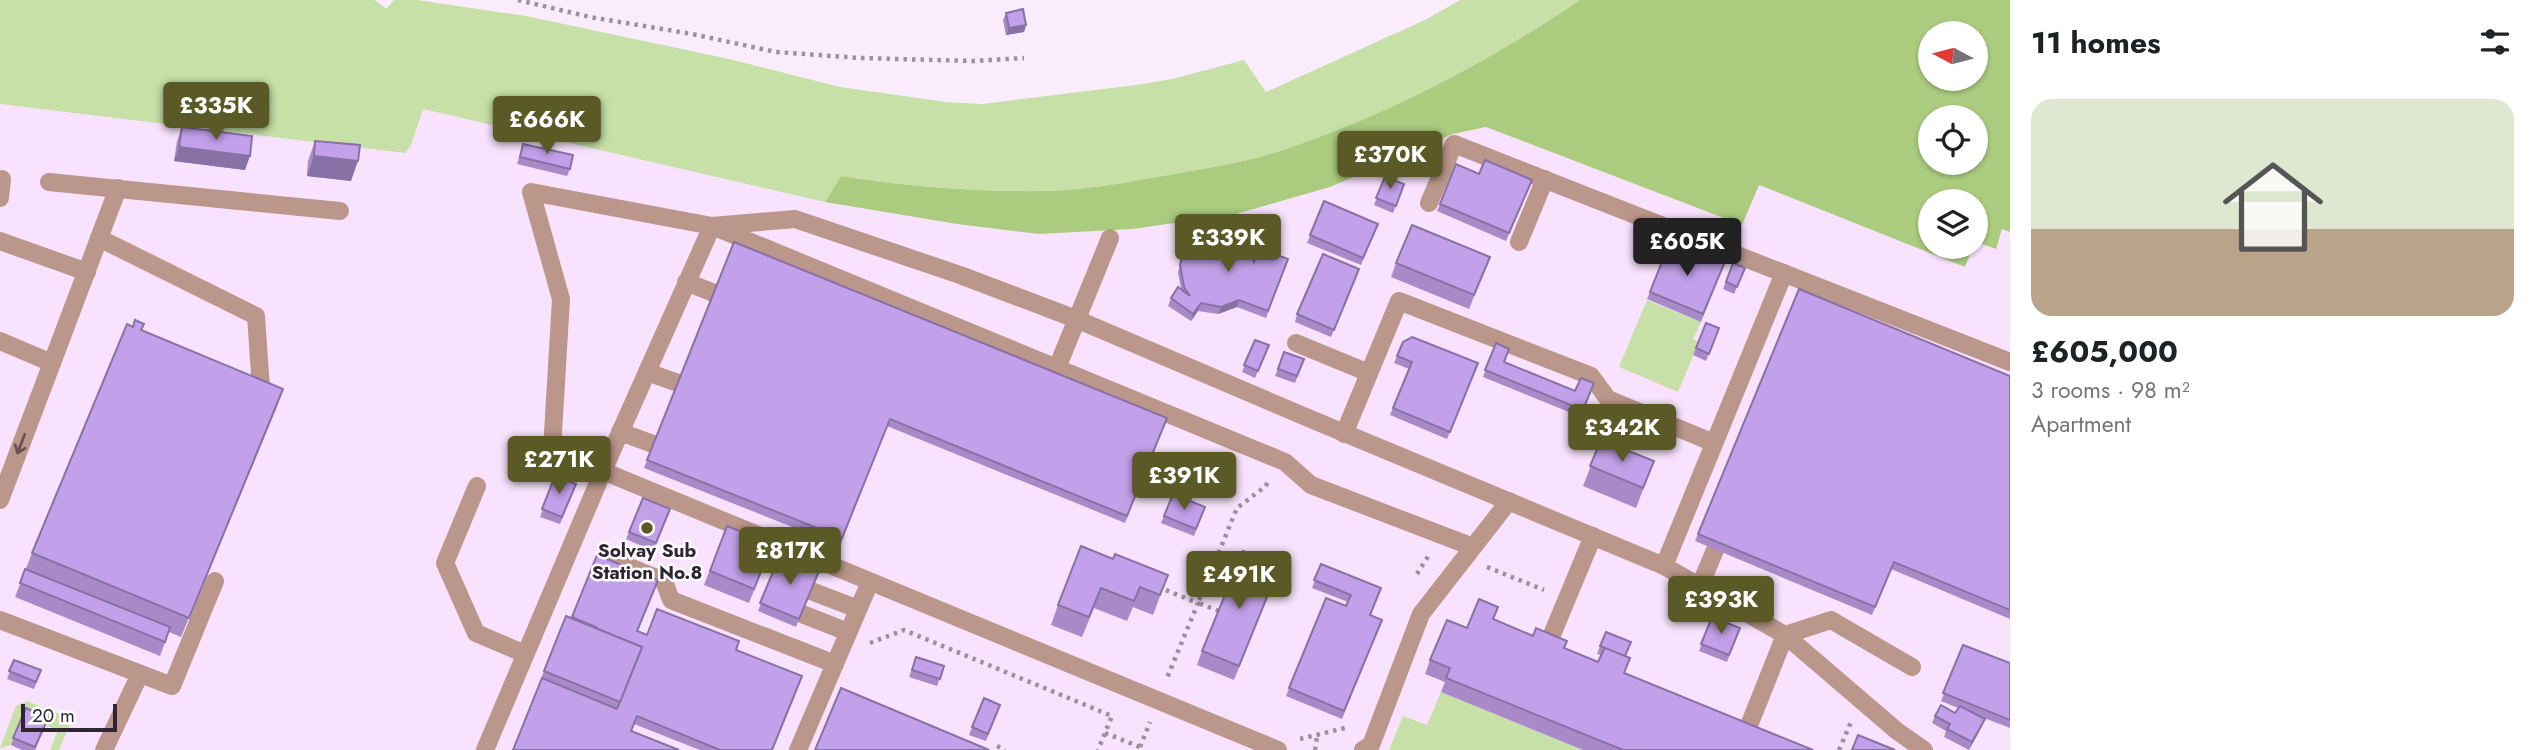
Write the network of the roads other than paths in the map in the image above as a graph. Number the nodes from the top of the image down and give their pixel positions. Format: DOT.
graph roads {
  1 [pos="1545,179"];
  2 [pos="0,180"];
  3 [pos="49,182"];
  4 [pos="118,188"];
  5 [pos="0,198"];
  6 [pos="1429,203"];
  7 [pos="340,211"];
  8 [pos="712,226"];
  9 [pos="99,238"];
  10 [pos="1110,239"];
  11 [pos="0,241"];
  12 [pos="1519,242"];
  13 [pos="86,272"];
  14 [pos="1784,273"];
  15 [pos="686,282"];
  16 [pos="714,293"];
  17 [pos="1772,301"];
  18 [pos="1791,309"];
  19 [pos="1076,319"];
  20 [pos="0,341"];
  21 [pos="1296,343"];
  22 [pos="2010,362"];
  23 [pos="52,363"];
  24 [pos="1049,369"];
  25 [pos="647,372"];
  26 [pos="1369,373"];
  27 [pos="678,383"];
  28 [pos="262,403"];
  29 [pos="620,432"];
  30 [pos="1344,433"];
  31 [pos="1714,443"];
  32 [pos="653,444"];
  33 [pos="603,471"];
  34 [pos="477,486"];
  35 [pos="1,496"];
  36 [pos="1509,501"];
  37 [pos="1593,536"];
  38 [pos="1715,550"];
  39 [pos="1468,553"];
  40 [pos="610,559"];
  41 [pos="1664,566"];
  42 [pos="215,581"];
  43 [pos="870,582"];
  44 [pos="1700,586"];
  45 [pos="811,592"];
  46 [pos="858,609"];
  47 [pos="802,614"];
  48 [pos="0,620"];
  49 [pos="848,632"];
  50 [pos="1785,635"];
  51 [pos="1546,649"];
  52 [pos="525,654"];
  53 [pos="837,659"];
  54 [pos="1912,667"];
  55 [pos="140,674"];
  56 [pos="1744,738"];
  57 [pos="104,750"];
  58 [pos="485,750"];
  59 [pos="798,750"];
  60 [pos="1278,750"];
  61 [pos="1363,750"];
  62 [pos="1924,750"];
  1 -- 6 [label="lane"];
  1 -- 12 [label="lane"];
  1 -- 14 [label="lane"];
  2 -- 5 [label="lane"];
  3 -- 4 [label="lane"];
  4 -- 7 [label="lane"];
  4 -- 9 [label="lane"];
  8 -- 15 [label="lane"];
  8 -- 19 [label="lane"];
  8 -- 24 [label="lane"];
  8 -- 33 [label="lane"];
  9 -- 13 [label="lane"];
  9 -- 28 [label="lane"];
  10 -- 19 [label="lane"];
  11 -- 13 [label="lane"];
  13 -- 23 [label="lane"];
  14 -- 17 [label="lane"];
  14 -- 22 [label="lane"];
  15 -- 16 [label="lane"];
  15 -- 25 [label="lane"];
  17 -- 18 [label="lane"];
  17 -- 31 [label="lane"];
  19 -- 24 [label="lane"];
  19 -- 30 [label="lane"];
  20 -- 23 [label="lane"];
  21 -- 26 [label="lane"];
  23 -- 35 [label="lane, one-way"];
  24 -- 39 [label="lane"];
  25 -- 27 [label="lane"];
  25 -- 29 [label="lane"];
  26 -- 30 [label="lane"];
  26 -- 31 [label="lane"];
  29 -- 32 [label="lane"];
  29 -- 33 [label="lane"];
  30 -- 36 [label="lane"];
  31 -- 41 [label="lane"];
  33 -- 43 [label="lane"];
  33 -- 52 [label="lane"];
  34 -- 52 [label="lane"];
  36 -- 37 [label="lane"];
  36 -- 39 [label="lane"];
  37 -- 41 [label="lane"];
  37 -- 51 [label="lane"];
  38 -- 44 [label="lane"];
  39 -- 61 [label="lane"];
  40 -- 53 [label="lane"];
  41 -- 44 [label="lane"];
  42 -- 55 [label="lane"];
  43 -- 46 [label="lane"];
  43 -- 60 [label="lane"];
  44 -- 50 [label="lane"];
  45 -- 46 [label="lane"];
  46 -- 49 [label="lane"];
  47 -- 49 [label="lane"];
  48 -- 55 [label="lane"];
  49 -- 53 [label="lane"];
  50 -- 54 [label="lane"];
  50 -- 56 [label="lane"];
  50 -- 62 [label="lane"];
  52 -- 58 [label="lane"];
  53 -- 59 [label="lane"];
  55 -- 57 [label="lane"];
}
